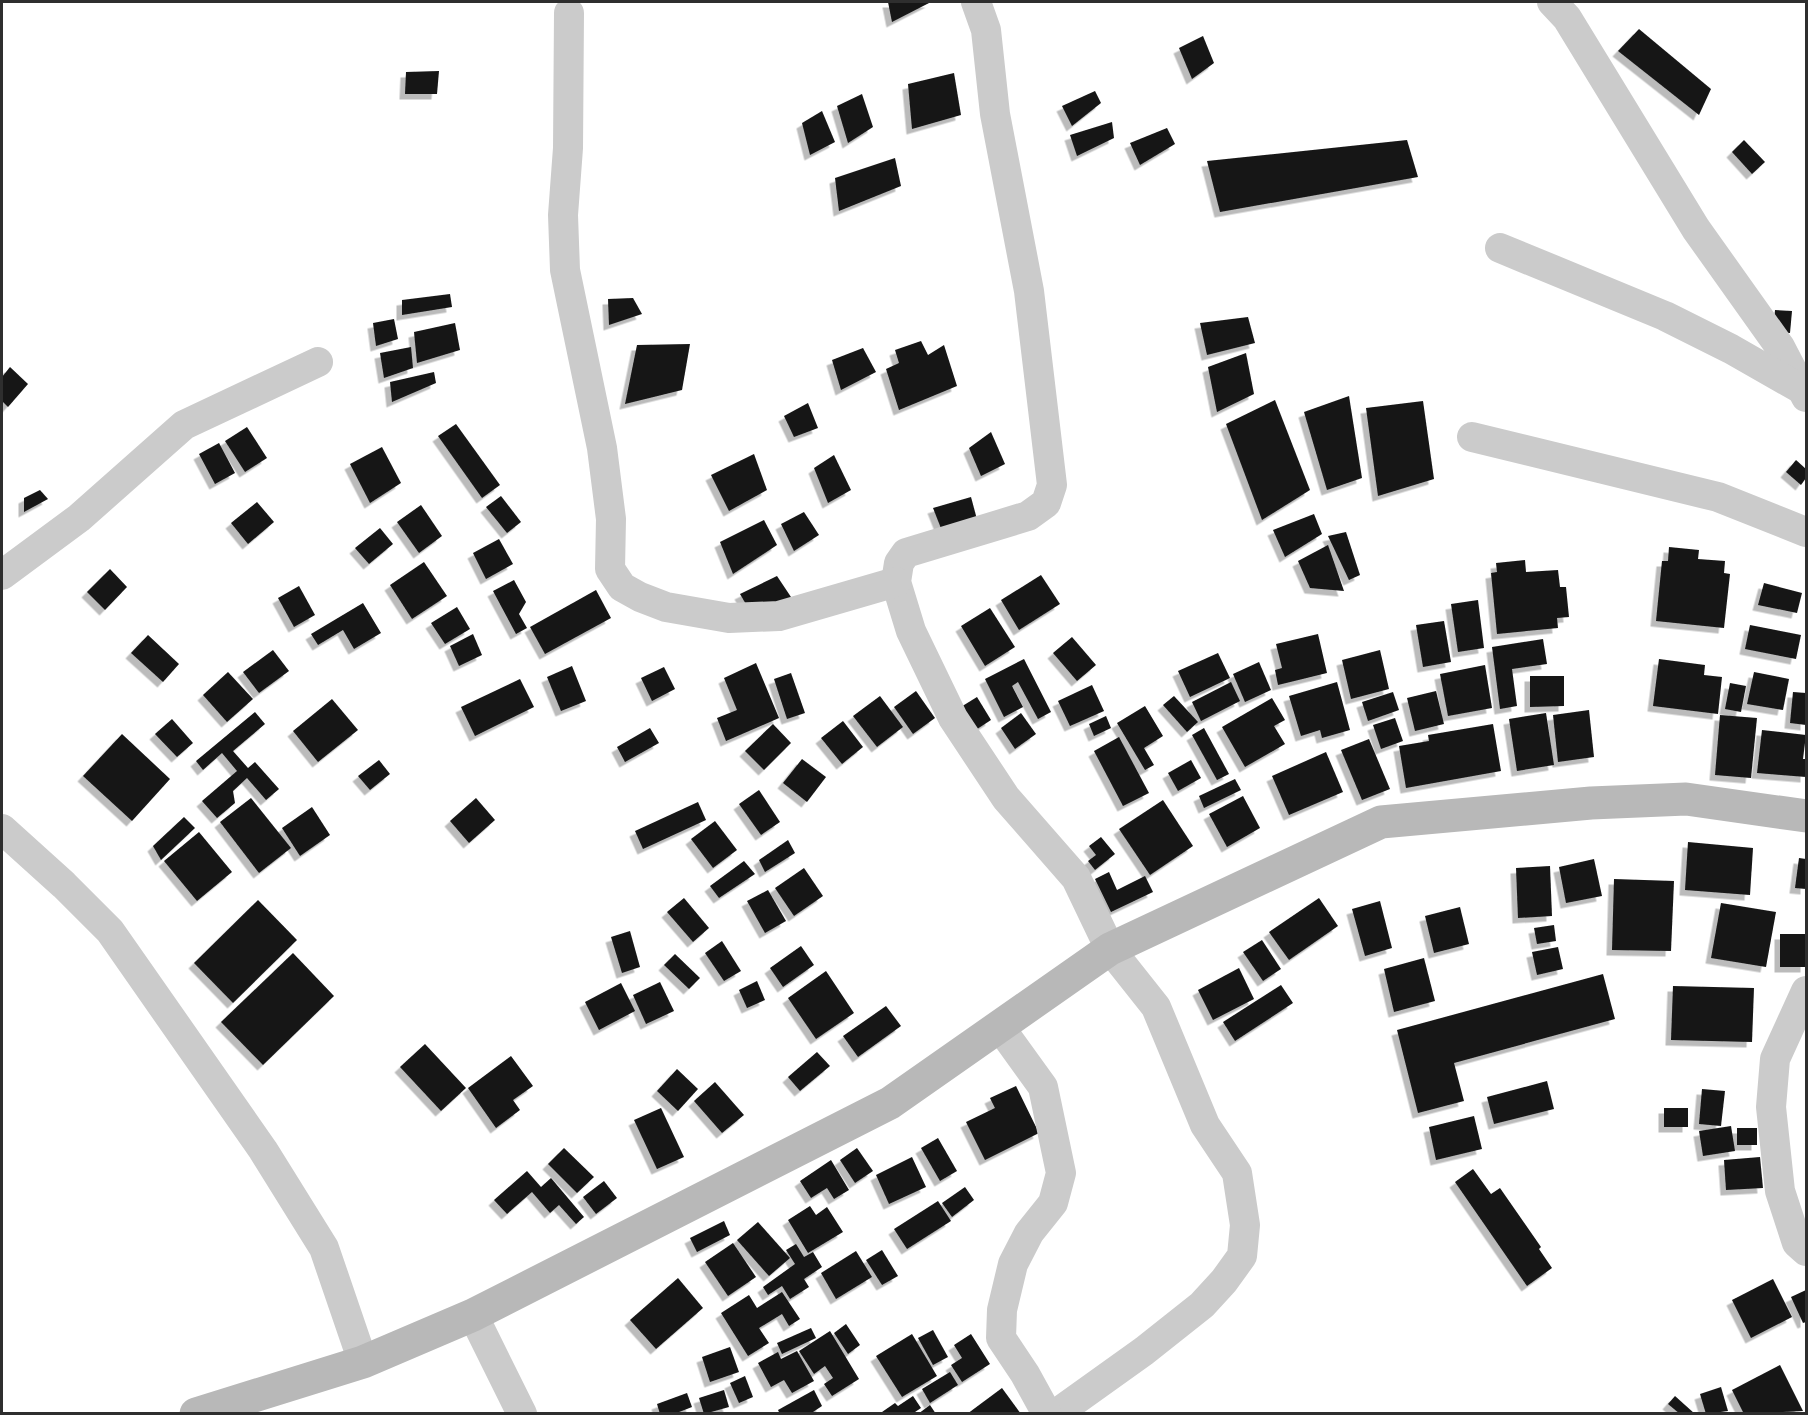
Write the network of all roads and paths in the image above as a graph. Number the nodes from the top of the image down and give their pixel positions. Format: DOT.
graph roads {
  1 [pos="976,2"];
  2 [pos="1565,7"];
  3 [pos="568,13"];
  4 [pos="1500,248"];
  5 [pos="1793,348"];
  6 [pos="318,362"];
  7 [pos="1805,393"];
  8 [pos="1472,437"];
  9 [pos="1806,532"];
  10 [pos="2,575"];
  11 [pos="896,582"];
  12 [pos="1806,816"];
  13 [pos="2,829"];
  14 [pos="1110,949"];
  15 [pos="1806,991"];
  16 [pos="999,1026"];
  17 [pos="1806,1251"];
  18 [pos="473,1315"];
  19 [pos="363,1362"];
  20 [pos="196,1413"];
  21 [pos="522,1413"];
  22 [pos="1047,1413"];
  23 [pos="1056,1413"];
  1 -- 11 [label="street"];
  2 -- 5 [label="street"];
  3 -- 11 [label="street"];
  4 -- 7 [label="street"];
  5 -- 7 [label="street"];
  6 -- 10 [label="street"];
  8 -- 9 [label="street"];
  11 -- 14 [label="street"];
  12 -- 14 [label="main road"];
  13 -- 19 [label="street"];
  14 -- 16 [label="main road"];
  14 -- 23 [label="street"];
  15 -- 17 [label="street"];
  16 -- 18 [label="main road"];
  16 -- 22 [label="street"];
  18 -- 19 [label="main road"];
  18 -- 21 [label="street"];
  19 -- 20 [label="main road"];
}
